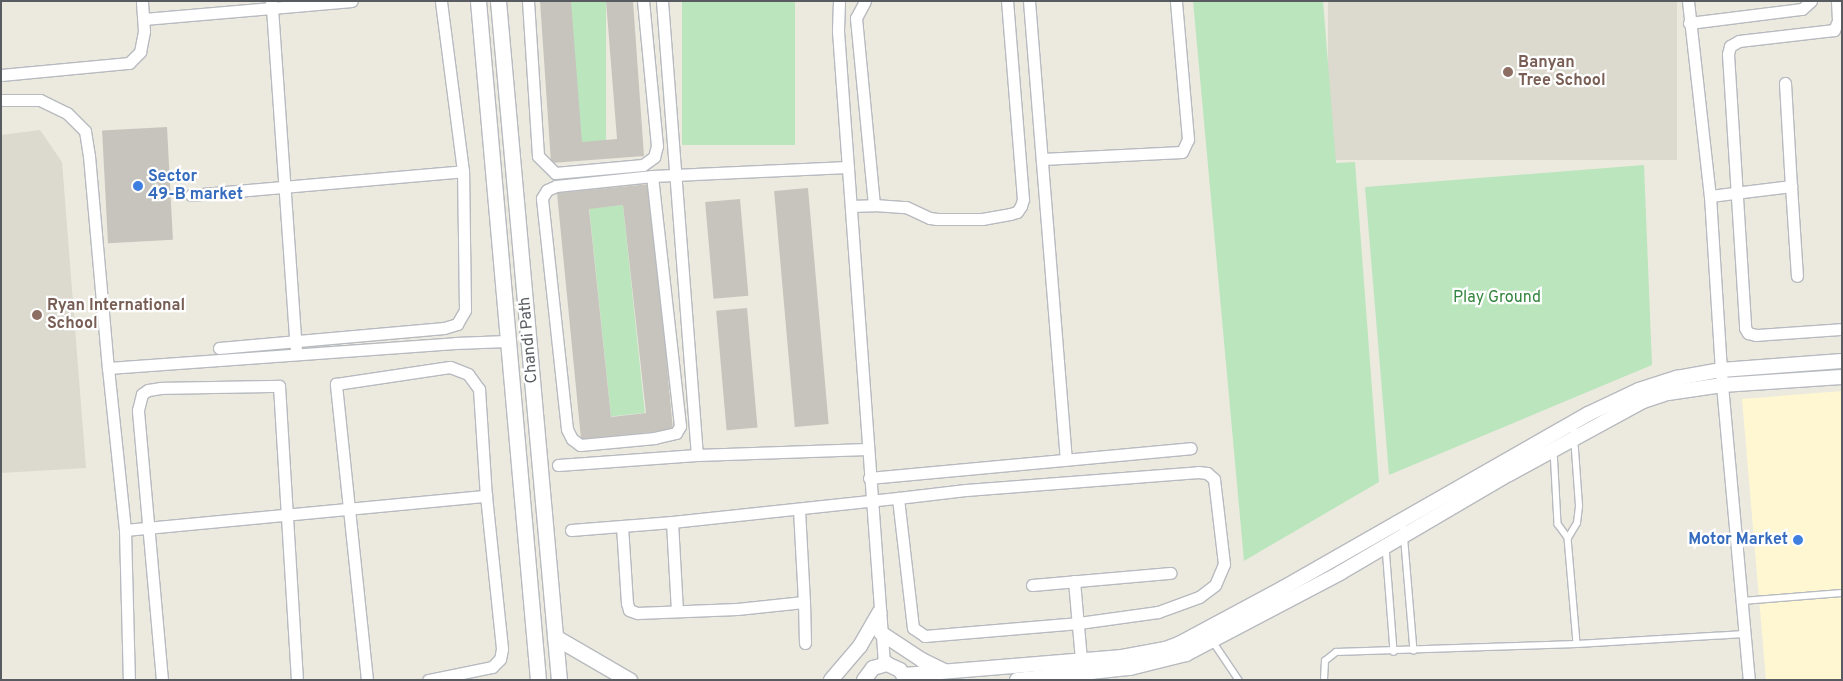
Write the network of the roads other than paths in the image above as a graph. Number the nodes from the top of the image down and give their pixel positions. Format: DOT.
graph roads {
  1 [pos="142,1"];
  2 [pos="352,1"];
  3 [pos="441,1"];
  4 [pos="478,1"];
  5 [pos="498,1"];
  6 [pos="528,1"];
  7 [pos="643,1"];
  8 [pos="662,1"];
  9 [pos="838,1"];
  10 [pos="865,1"];
  11 [pos="1007,1"];
  12 [pos="1029,1"];
  13 [pos="1176,1"];
  14 [pos="1688,1"];
  15 [pos="1811,1"];
  16 [pos="1837,1"];
  17 [pos="272,5"];
  18 [pos="144,19"];
  19 [pos="1689,22"];
  20 [pos="1,75"];
  21 [pos="1785,83"];
  22 [pos="1,100"];
  23 [pos="674,145"];
  24 [pos="657,146"];
  25 [pos="1042,159"];
  26 [pos="848,167"];
  27 [pos="463,171"];
  28 [pos="676,175"];
  29 [pos="652,176"];
  30 [pos="284,186"];
  31 [pos="1791,186"];
  32 [pos="1736,192"];
  33 [pos="191,196"];
  34 [pos="1710,196"];
  35 [pos="874,205"];
  36 [pos="850,206"];
  37 [pos="1797,276"];
  38 [pos="1842,329"];
  39 [pos="508,341"];
  40 [pos="295,342"];
  41 [pos="219,348"];
  42 [pos="296,354"];
  43 [pos="1842,361"];
  44 [pos="108,368"];
  45 [pos="1721,370"];
  46 [pos="1842,377"];
  47 [pos="1722,385"];
  48 [pos="1573,423"];
  49 [pos="1553,435"];
  50 [pos="1575,438"];
  51 [pos="1191,448"];
  52 [pos="867,449"];
  53 [pos="1554,450"];
  54 [pos="697,455"];
  55 [pos="1066,460"];
  56 [pos="558,465"];
  57 [pos="869,478"];
  58 [pos="486,496"];
  59 [pos="898,498"];
  60 [pos="872,502"];
  61 [pos="349,509"];
  62 [pos="799,509"];
  63 [pos="287,514"];
  64 [pos="1403,520"];
  65 [pos="672,522"];
  66 [pos="622,526"];
  67 [pos="148,527"];
  68 [pos="125,530"];
  69 [pos="571,530"];
  70 [pos="1384,531"];
  71 [pos="1404,535"];
  72 [pos="1568,538"];
  73 [pos="1386,546"];
  74 [pos="1170,573"];
  75 [pos="1074,581"];
  76 [pos="1032,585"];
  77 [pos="1842,593"];
  78 [pos="804,602"];
  79 [pos="1742,602"];
  80 [pos="677,611"];
  81 [pos="880,612"];
  82 [pos="1079,623"];
  83 [pos="881,633"];
  84 [pos="1744,634"];
  85 [pos="1208,635"];
  86 [pos="555,637"];
  87 [pos="805,643"];
  88 [pos="1577,644"];
  89 [pos="1414,651"];
  90 [pos="1394,652"];
  91 [pos="1081,660"];
  92 [pos="884,664"];
  93 [pos="946,672"];
  94 [pos="905,678"];
  95 [pos="864,679"];
  96 [pos="129,680"];
  97 [pos="162,680"];
  98 [pos="297,680"];
  99 [pos="367,680"];
  100 [pos="428,680"];
  101 [pos="538,680"];
  102 [pos="558,680"];
  103 [pos="629,680"];
  104 [pos="831,680"];
  105 [pos="856,680"];
  106 [pos="1017,680"];
  107 [pos="1238,680"];
  108 [pos="1324,680"];
  109 [pos="1749,680"];
  1 -- 18 [label="street"];
  2 -- 17 [label="street"];
  3 -- 27 [label="street"];
  4 -- 39 [label="main road, Chandi Path"];
  5 -- 86 [label="main road, Chandi Path"];
  6 -- 24 [label="street"];
  7 -- 24 [label="street"];
  8 -- 23 [label="street"];
  9 -- 26 [label="street"];
  10 -- 35 [label="street"];
  11 -- 35 [label="street"];
  12 -- 25 [label="street"];
  13 -- 25 [label="street"];
  14 -- 19 [label="street"];
  15 -- 19 [label="street"];
  16 -- 32 [label="street"];
  17 -- 18 [label="street"];
  17 -- 30 [label="street"];
  18 -- 20 [label="street"];
  19 -- 34 [label="street"];
  21 -- 31 [label="street"];
  22 -- 44 [label="street"];
  23 -- 24 [label="street"];
  23 -- 28 [label="street"];
  25 -- 55 [label="street"];
  26 -- 28 [label="street"];
  26 -- 36 [label="street"];
  27 -- 30 [label="street"];
  27 -- 40 [label="street"];
  28 -- 29 [label="street"];
  28 -- 54 [label="street"];
  29 -- 29 [label="street"];
  30 -- 33 [label="street"];
  30 -- 40 [label="street"];
  31 -- 32 [label="street"];
  31 -- 37 [label="street"];
  32 -- 34 [label="street"];
  32 -- 38 [label="street"];
  34 -- 45 [label="street"];
  35 -- 36 [label="street"];
  36 -- 52 [label="street"];
  39 -- 42 [label="street"];
  39 -- 101 [label="main road, Chandi Path"];
  40 -- 41 [label="street"];
  40 -- 42 [label="street"];
  42 -- 44 [label="street"];
  43 -- 45 [label="street"];
  44 -- 68 [label="street"];
  45 -- 47 [label="street"];
  45 -- 48 [label="street"];
  46 -- 47 [label="street"];
  47 -- 50 [label="street"];
  47 -- 79 [label="street"];
  48 -- 49 [label="street"];
  48 -- 50 [label="lane"];
  49 -- 53 [label="lane"];
  49 -- 64 [label="street"];
  50 -- 53 [label="street"];
  50 -- 72 [label="lane"];
  51 -- 55 [label="street"];
  52 -- 54 [label="street"];
  52 -- 57 [label="street"];
  53 -- 71 [label="street"];
  53 -- 72 [label="lane"];
  54 -- 56 [label="street"];
  55 -- 57 [label="street"];
  57 -- 60 [label="street"];
  58 -- 61 [label="street"];
  58 -- 61 [label="street"];
  58 -- 100 [label="street"];
  59 -- 60 [label="street"];
  59 -- 82 [label="street"];
  59 -- 82 [label="street"];
  60 -- 62 [label="street"];
  60 -- 81 [label="street"];
  61 -- 63 [label="street"];
  61 -- 99 [label="street"];
  62 -- 65 [label="street"];
  62 -- 78 [label="street"];
  63 -- 67 [label="street"];
  63 -- 67 [label="street"];
  63 -- 98 [label="street"];
  64 -- 70 [label="street"];
  64 -- 71 [label="lane"];
  65 -- 66 [label="street"];
  65 -- 80 [label="street"];
  66 -- 69 [label="street"];
  66 -- 80 [label="street"];
  67 -- 68 [label="street"];
  67 -- 97 [label="street"];
  68 -- 96 [label="street"];
  70 -- 73 [label="lane"];
  70 -- 85 [label="street"];
  71 -- 73 [label="street"];
  71 -- 89 [label="lane"];
  72 -- 88 [label="lane"];
  73 -- 85 [label="street"];
  73 -- 90 [label="lane"];
  74 -- 75 [label="street"];
  75 -- 76 [label="street"];
  75 -- 82 [label="street"];
  77 -- 79 [label="lane"];
  78 -- 80 [label="street"];
  78 -- 87 [label="street"];
  79 -- 84 [label="street"];
  81 -- 83 [label="street"];
  81 -- 104 [label="street"];
  82 -- 91 [label="street"];
  83 -- 92 [label="street"];
  83 -- 93 [label="street"];
  84 -- 88 [label="lane"];
  84 -- 109 [label="street"];
  85 -- 91 [label="street"];
  85 -- 106 [label="street"];
  85 -- 107 [label="lane"];
  86 -- 102 [label="main road, Chandi Path"];
  86 -- 103 [label="main road"];
  88 -- 89 [label="lane"];
  89 -- 90 [label="lane"];
  90 -- 108 [label="lane"];
  91 -- 93 [label="street"];
  92 -- 94 [label="street"];
  92 -- 95 [label="street"];
  93 -- 94 [label="street"];
  95 -- 105 [label="street"];
}
